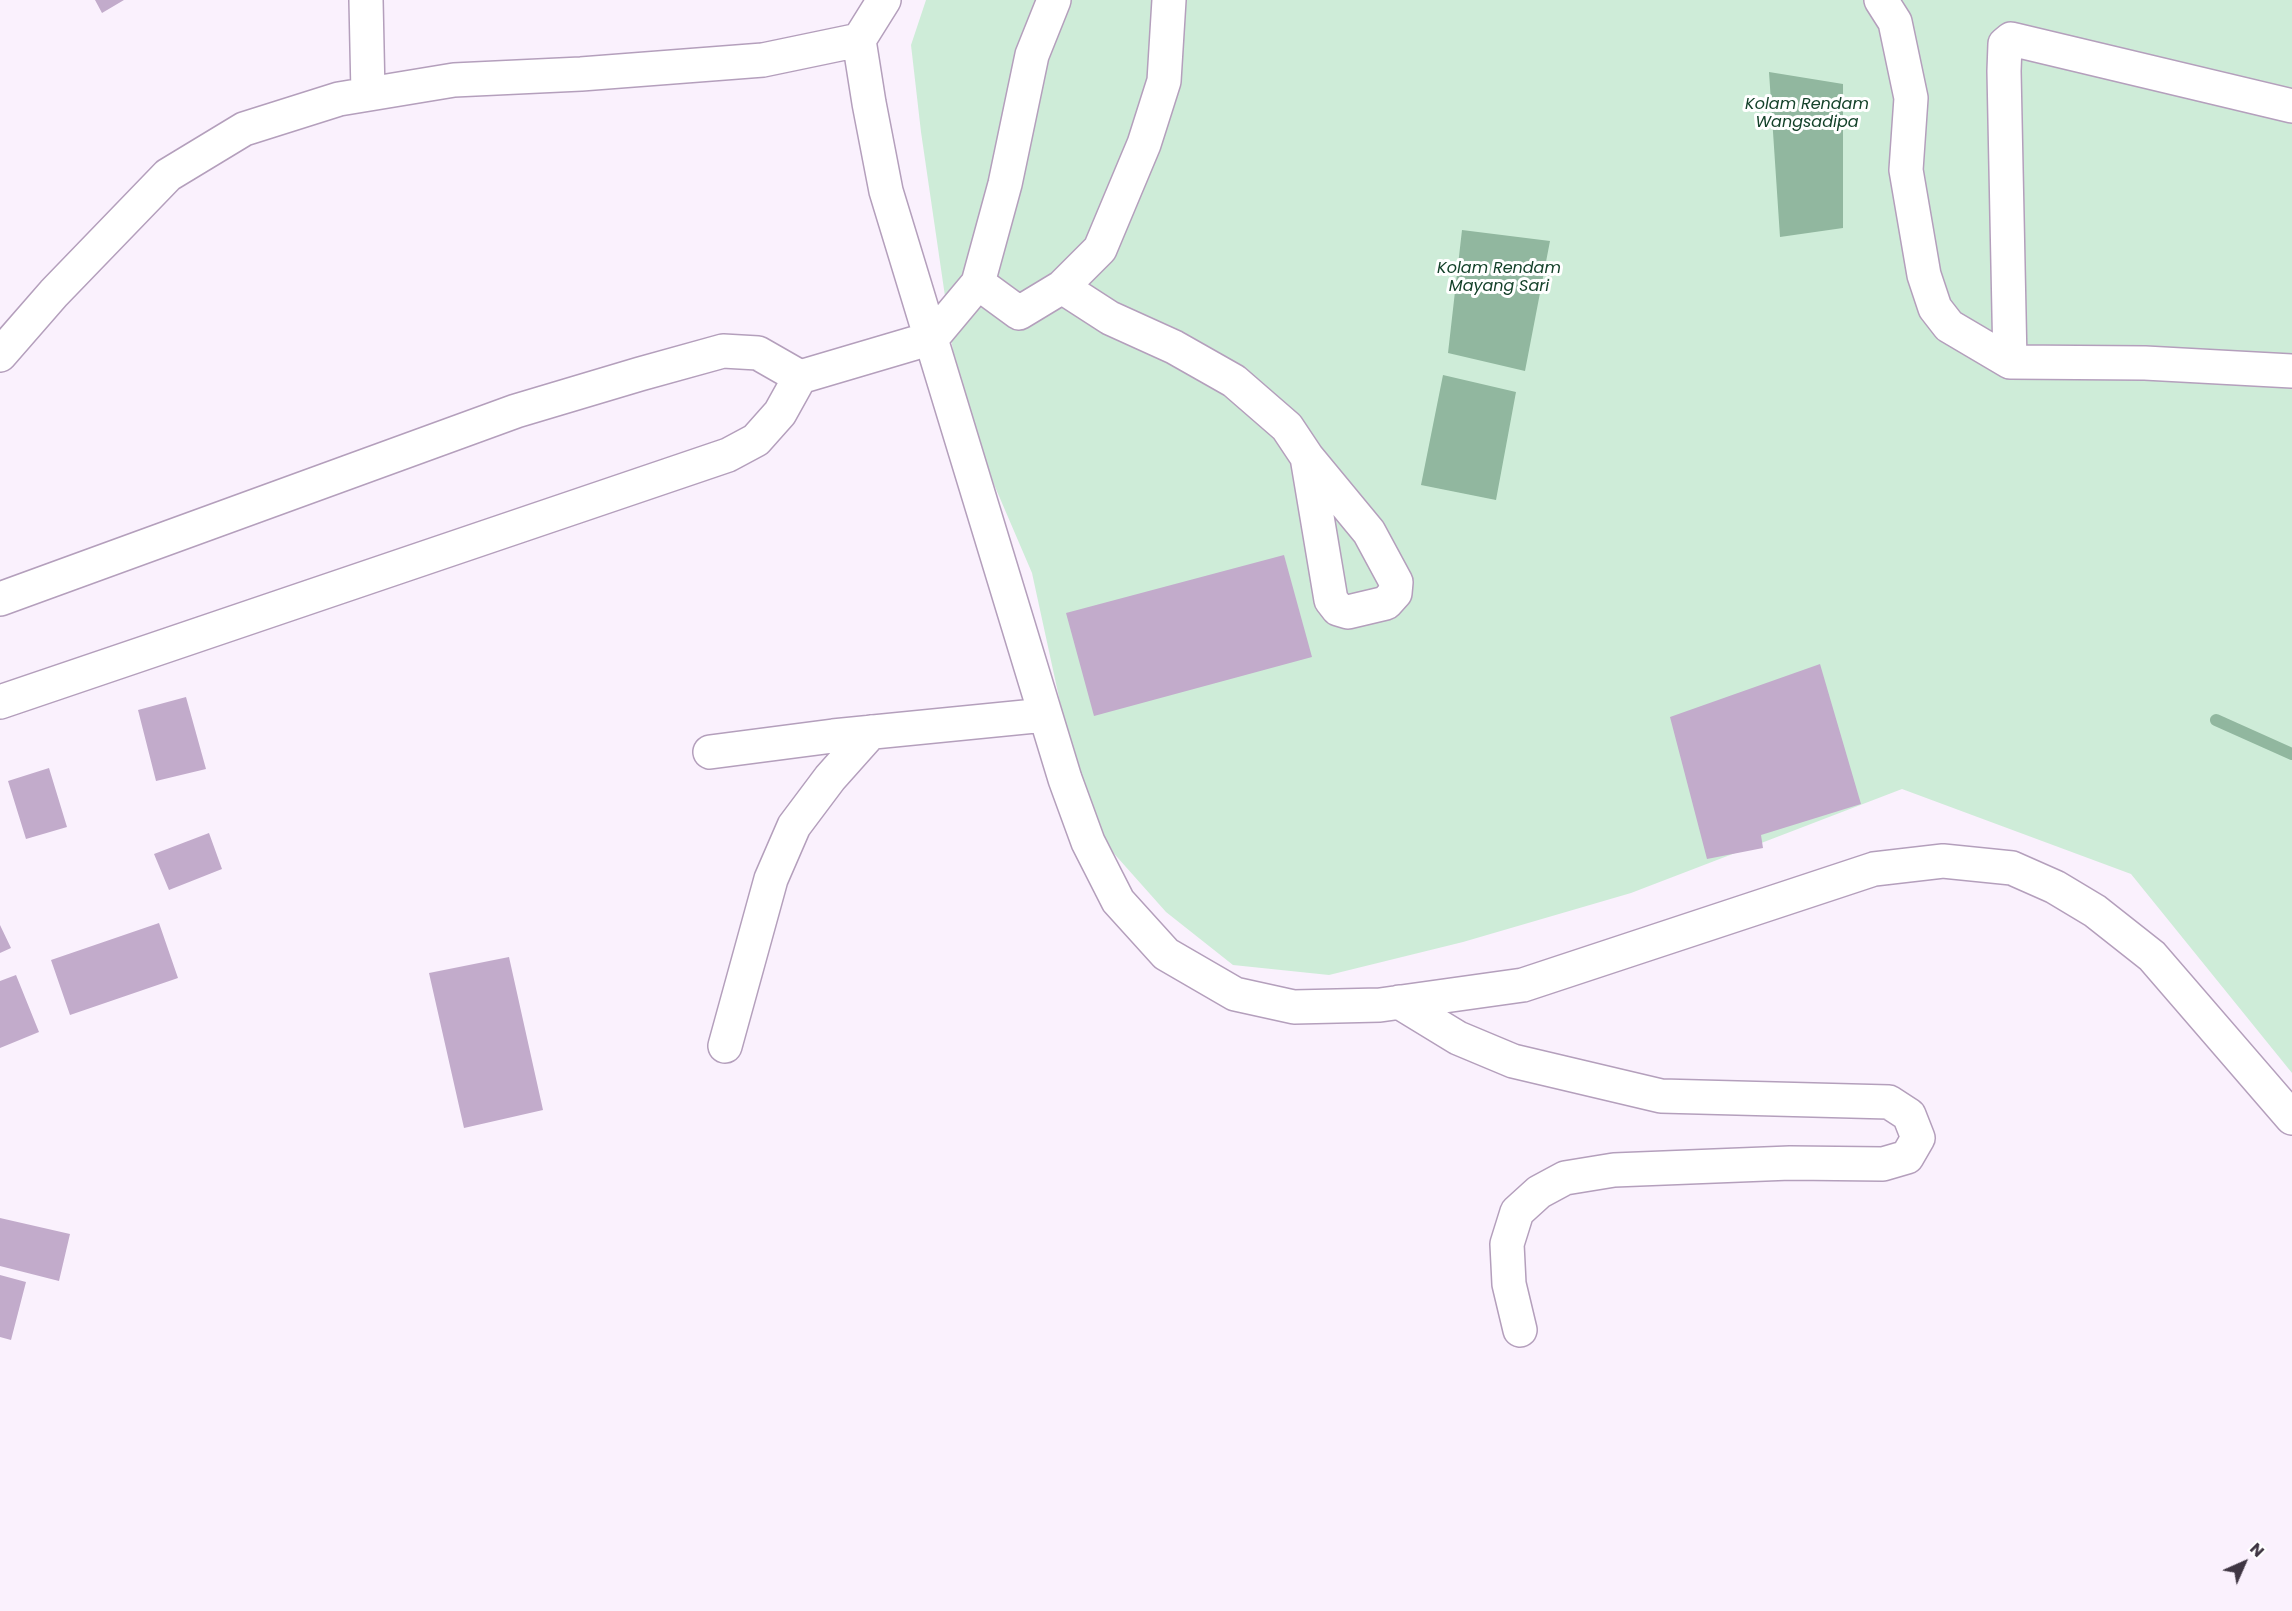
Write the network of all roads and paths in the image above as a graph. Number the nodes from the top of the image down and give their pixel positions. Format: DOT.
graph roads {
  1 [pos="366,0"];
  2 [pos="884,0"];
  3 [pos="1054,0"];
  4 [pos="1169,0"];
  5 [pos="1881,0"];
  6 [pos="859,40"];
  7 [pos="368,94"];
  8 [pos="2292,106"];
  9 [pos="978,283"];
  10 [pos="1062,287"];
  11 [pos="932,338"];
  12 [pos="0,355"];
  13 [pos="2010,362"];
  14 [pos="2292,371"];
  15 [pos="800,377"];
  16 [pos="1307,457"];
  17 [pos="0,599"];
  18 [pos="0,702"];
  19 [pos="1045,715"];
  20 [pos="871,732"];
  21 [pos="711,752"];
  22 [pos="1399,1002"];
  23 [pos="725,1046"];
  24 [pos="2292,1118"];
  25 [pos="1520,1330"];
  1 -- 7 [label="street"];
  2 -- 6 [label="street"];
  3 -- 9 [label="street"];
  4 -- 10 [label="street"];
  5 -- 13 [label="street"];
  6 -- 7 [label="street"];
  6 -- 11 [label="street"];
  7 -- 12 [label="street"];
  8 -- 13 [label="street"];
  9 -- 10 [label="street"];
  9 -- 11 [label="street"];
  10 -- 16 [label="street"];
  11 -- 15 [label="street"];
  11 -- 19 [label="street"];
  13 -- 14 [label="street"];
  15 -- 17 [label="street"];
  15 -- 18 [label="street"];
  19 -- 20 [label="street"];
  19 -- 22 [label="street"];
  20 -- 21 [label="street"];
  20 -- 23 [label="street"];
  22 -- 24 [label="street"];
  22 -- 25 [label="street"];
}
